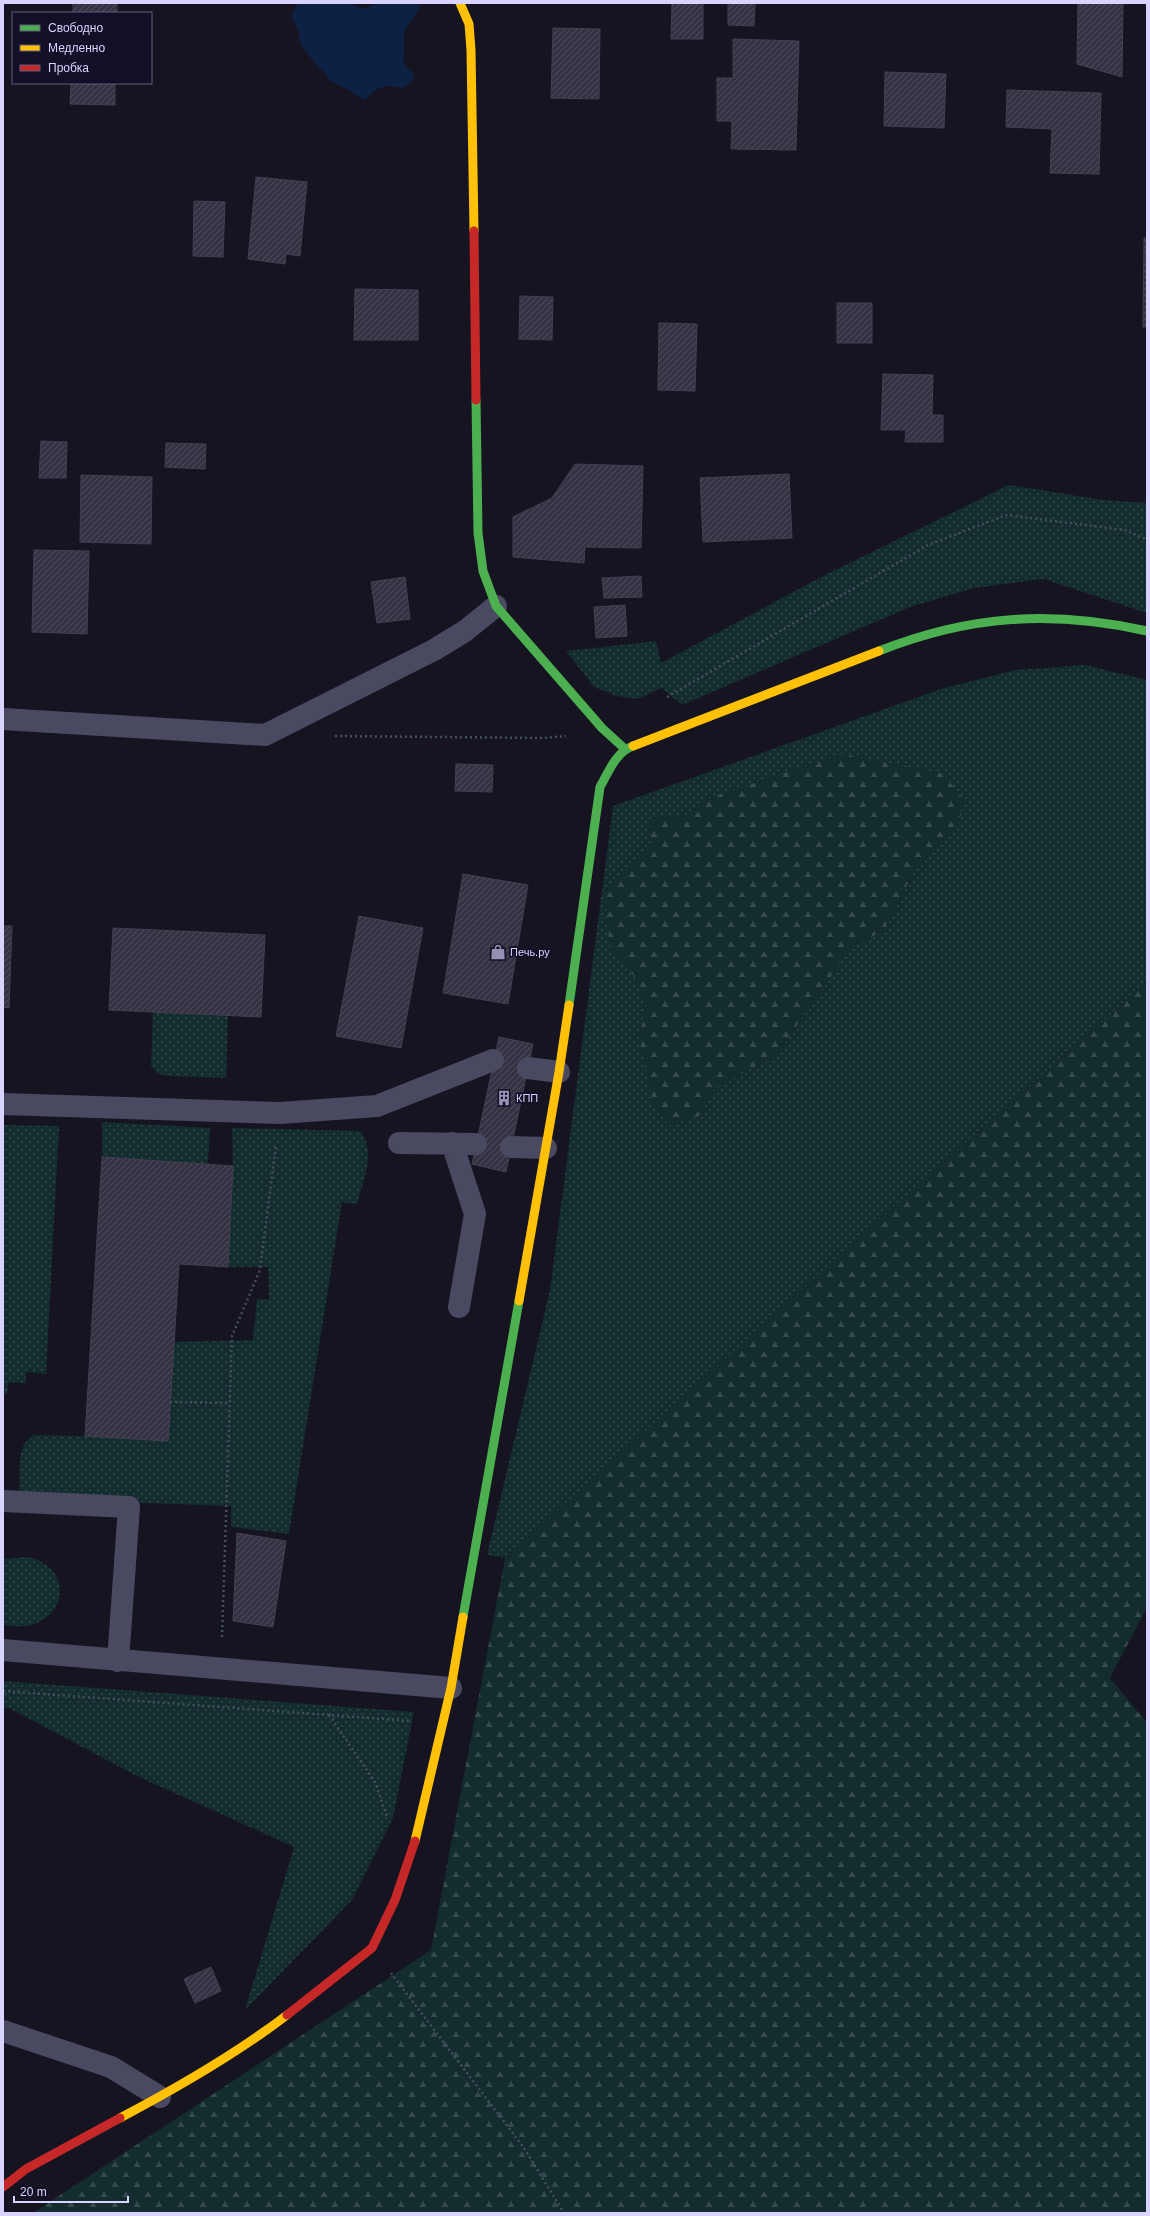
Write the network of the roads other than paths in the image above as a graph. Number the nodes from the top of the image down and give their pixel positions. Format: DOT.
graph roads {
  1 [pos="460,3"];
  2 [pos="496,606"];
  3 [pos="1147,631"];
  4 [pos="3,719"];
  5 [pos="625,749"];
  6 [pos="494,1060"];
  7 [pos="528,1068"];
  8 [pos="559,1072"];
  9 [pos="3,1104"];
  10 [pos="399,1143"];
  11 [pos="452,1143"];
  12 [pos="476,1144"];
  13 [pos="511,1147"];
  14 [pos="546,1148"];
  15 [pos="460,1307"];
  16 [pos="3,1501"];
  17 [pos="3,1650"];
  18 [pos="118,1660"];
  19 [pos="451,1688"];
  20 [pos="3,2031"];
  21 [pos="160,2097"];
  22 [pos="3,2187"];
  1 -- 2 [label="street"];
  2 -- 4 [label="lane"];
  2 -- 5 [label="street"];
  3 -- 5 [label="street"];
  5 -- 8 [label="street"];
  6 -- 9 [label="lane"];
  7 -- 8 [label="lane"];
  8 -- 14 [label="street"];
  10 -- 11 [label="lane"];
  11 -- 12 [label="lane"];
  11 -- 15 [label="lane"];
  13 -- 14 [label="lane"];
  14 -- 19 [label="street"];
  16 -- 18 [label="lane"];
  17 -- 18 [label="lane"];
  18 -- 19 [label="lane"];
  19 -- 21 [label="street"];
  20 -- 21 [label="lane"];
  21 -- 22 [label="street"];
}
